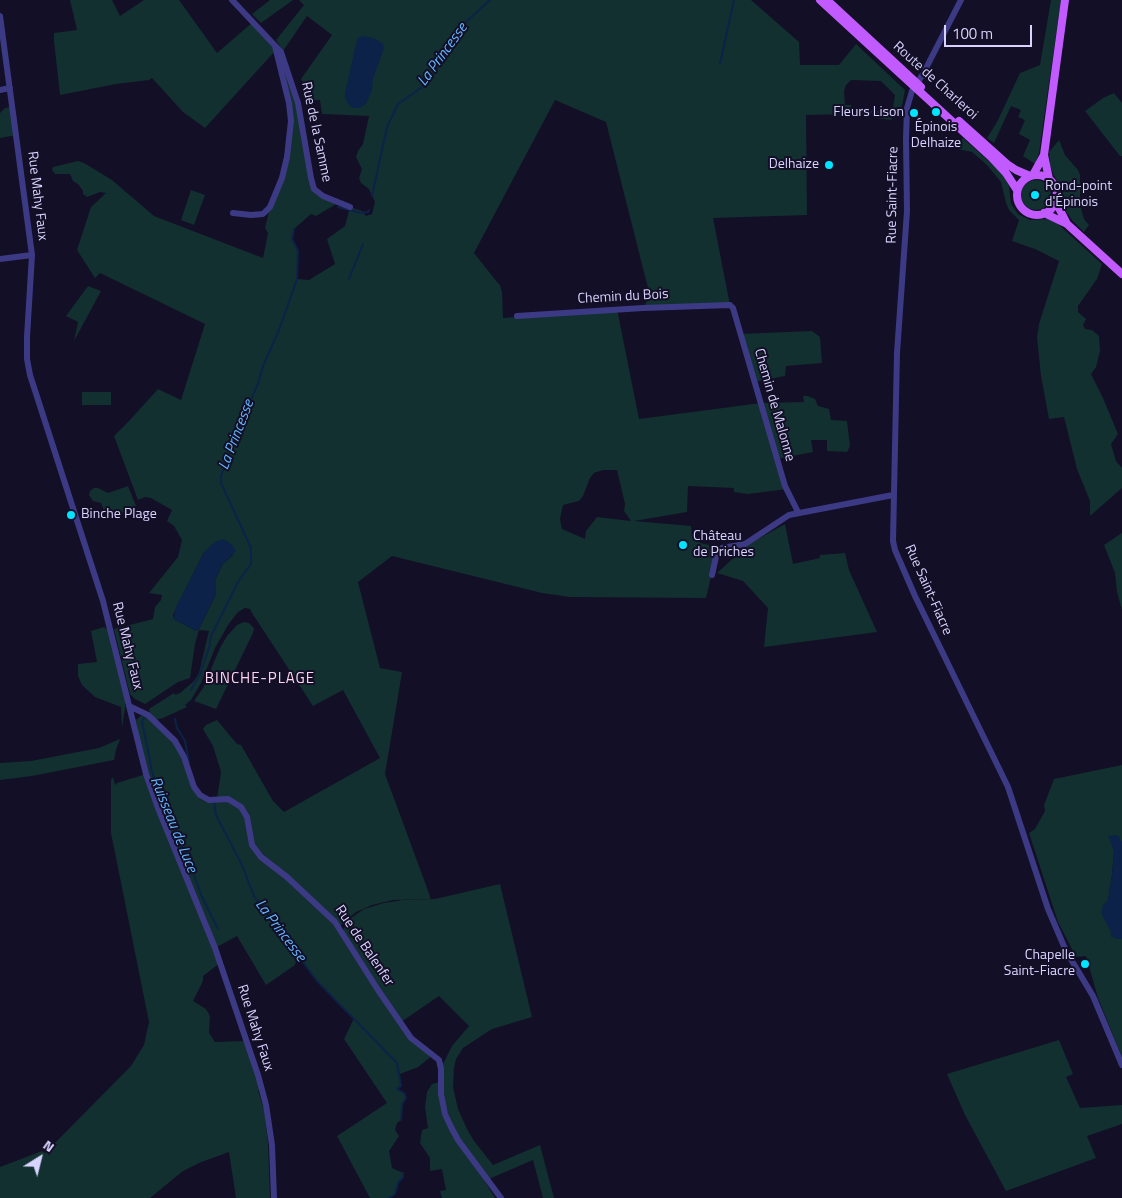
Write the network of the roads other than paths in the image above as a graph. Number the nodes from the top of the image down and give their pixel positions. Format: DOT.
graph roads {
  1 [pos="232,0"];
  2 [pos="820,0"];
  3 [pos="827,0"];
  4 [pos="961,0"];
  5 [pos="1066,0"];
  6 [pos="0,16"];
  7 [pos="274,45"];
  8 [pos="916,85"];
  9 [pos="10,88"];
  10 [pos="0,90"];
  11 [pos="1044,155"];
  12 [pos="1031,175"];
  13 [pos="1049,179"];
  14 [pos="1017,190"];
  15 [pos="1056,202"];
  16 [pos="350,207"];
  17 [pos="233,213"];
  18 [pos="1044,214"];
  19 [pos="1068,224"];
  20 [pos="32,255"];
  21 [pos="0,259"];
  22 [pos="1122,274"];
  23 [pos="730,305"];
  24 [pos="517,316"];
  25 [pos="893,495"];
  26 [pos="798,512"];
  27 [pos="712,575"];
  28 [pos="129,706"];
  29 [pos="1122,1065"];
  30 [pos="274,1198"];
  31 [pos="501,1198"];
  1 -- 7 [label="street"];
  2 -- 8 [label="main road"];
  3 -- 8 [label="main road, Route de Charleroi"];
  4 -- 8 [label="street, Rue Saint-Fiacre"];
  5 -- 11 [label="main road"];
  6 -- 9 [label="street, Rue Mahy Faux"];
  7 -- 16 [label="street, Rue de la Samme"];
  7 -- 17 [label="street"];
  8 -- 12 [label="main road, Route de Charleroi"];
  8 -- 14 [label="main road"];
  8 -- 25 [label="street, Rue Saint-Fiacre"];
  9 -- 10 [label="street"];
  9 -- 20 [label="street, Rue Mahy Faux"];
  11 -- 12 [label="main road"];
  11 -- 13 [label="main road"];
  12 -- 13 [label="main road, Route de Charleroi"];
  12 -- 14 [label="main road"];
  13 -- 15 [label="main road"];
  14 -- 18 [label="main road"];
  15 -- 18 [label="main road"];
  15 -- 19 [label="main road"];
  18 -- 19 [label="main road"];
  19 -- 22 [label="main road"];
  20 -- 21 [label="street"];
  20 -- 28 [label="street, Rue Mahy Faux"];
  23 -- 24 [label="street, Chemin du Bois"];
  23 -- 26 [label="street, Chemin de Malonne"];
  25 -- 26 [label="street"];
  25 -- 29 [label="street, Rue Saint-Fiacre"];
  26 -- 27 [label="street"];
  28 -- 30 [label="street, Rue Mahy Faux"];
  28 -- 31 [label="street, Rue de Balenfer"];
}
